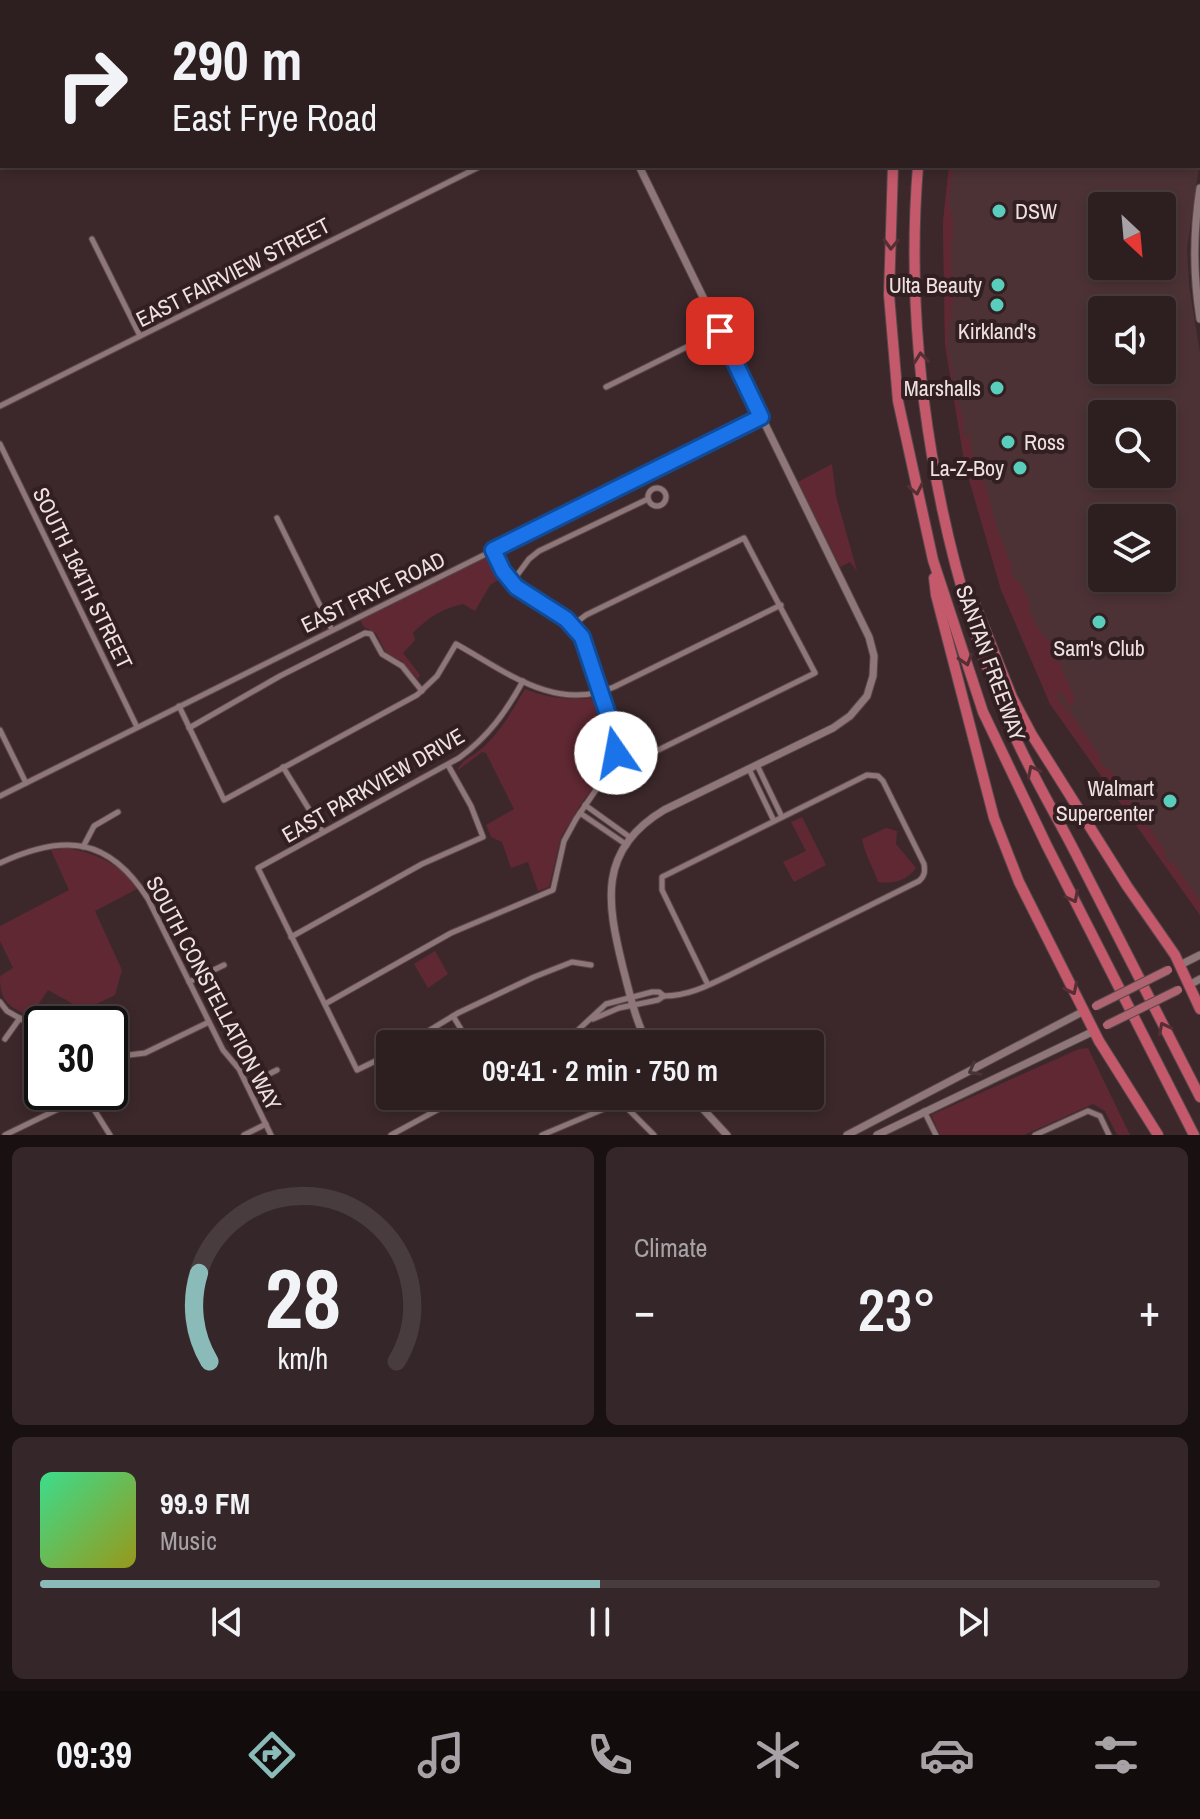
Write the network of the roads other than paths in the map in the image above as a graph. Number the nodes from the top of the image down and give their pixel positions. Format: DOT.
graph roads {
  1 [pos="477,168"];
  2 [pos="640,168"];
  3 [pos="893,168"];
  4 [pos="918,168"];
  5 [pos="1200,188"];
  6 [pos="92,239"];
  7 [pos="1200,319"];
  8 [pos="720,331"];
  9 [pos="140,336"];
  10 [pos="606,387"];
  11 [pos="0,406"];
  12 [pos="761,417"];
  13 [pos="0,444"];
  14 [pos="648,499"];
  15 [pos="277,518"];
  16 [pos="948,528"];
  17 [pos="493,550"];
  18 [pos="933,560"];
  19 [pos="511,582"];
  20 [pos="781,605"];
  21 [pos="573,625"];
  22 [pos="332,630"];
  23 [pos="523,681"];
  24 [pos="422,691"];
  25 [pos="601,692"];
  26 [pos="179,706"];
  27 [pos="137,727"];
  28 [pos="189,728"];
  29 [pos="0,730"];
  30 [pos="615,759"];
  31 [pos="448,765"];
  32 [pos="283,767"];
  33 [pos="753,767"];
  34 [pos="26,783"];
  35 [pos="0,796"];
  36 [pos="585,805"];
  37 [pos="118,812"];
  38 [pos="580,813"];
  39 [pos="782,817"];
  40 [pos="774,821"];
  41 [pos="323,832"];
  42 [pos="629,842"];
  43 [pos="83,847"];
  44 [pos="0,863"];
  45 [pos="291,937"];
  46 [pos="1200,955"];
  47 [pos="224,965"];
  48 [pos="591,965"];
  49 [pos="1180,965"];
  50 [pos="1168,970"];
  51 [pos="1200,979"];
  52 [pos="189,982"];
  53 [pos="708,985"];
  54 [pos="1184,987"];
  55 [pos="631,1001"];
  56 [pos="0,1002"];
  57 [pos="325,1004"];
  58 [pos="1096,1006"];
  59 [pos="1200,1009"];
  60 [pos="1084,1011"];
  61 [pos="453,1016"];
  62 [pos="20,1018"];
  63 [pos="24,1020"];
  64 [pos="209,1022"];
  65 [pos="1107,1025"];
  66 [pos="430,1030"];
  67 [pos="462,1030"];
  68 [pos="580,1030"];
  69 [pos="642,1030"];
  70 [pos="1094,1031"];
  71 [pos="5,1039"];
  72 [pos="129,1055"];
  73 [pos="376,1061"];
  74 [pos="277,1070"];
  75 [pos="247,1085"];
  76 [pos="1200,1097"];
  77 [pos="53,1110"];
  78 [pos="94,1110"];
  79 [pos="437,1110"];
  80 [pos="704,1110"];
  81 [pos="924,1111"];
  82 [pos="266,1124"];
  83 [pos="5,1135"];
  84 [pos="110,1135"];
  85 [pos="244,1135"];
  86 [pos="271,1135"];
  87 [pos="391,1135"];
  88 [pos="542,1135"];
  89 [pos="654,1135"];
  90 [pos="727,1135"];
  91 [pos="847,1135"];
  92 [pos="877,1135"];
  93 [pos="936,1135"];
  94 [pos="1035,1135"];
  95 [pos="1109,1135"];
  96 [pos="1158,1135"];
  97 [pos="1194,1135"];
  1 -- 9 [label="street, EAST FAIRVIEW STREET"];
  2 -- 8 [label="street"];
  3 -- 18 [label="highway, SANTAN FREEWAY, one-way"];
  16 -- 4 [label="highway, SANTAN FREEWAY, one-way"];
  5 -- 7 [label="street"];
  6 -- 9 [label="street"];
  8 -- 10 [label="street"];
  8 -- 12 [label="street"];
  9 -- 11 [label="street, EAST FAIRVIEW STREET"];
  12 -- 17 [label="street, EAST FRYE ROAD"];
  12 -- 33 [label="street"];
  13 -- 27 [label="street, SOUTH 164TH STREET"];
  14 -- 19 [label="street"];
  15 -- 22 [label="street"];
  16 -- 49 [label="highway"];
  76 -- 16 [label="highway, SANTAN FREEWAY, one-way"];
  17 -- 19 [label="street"];
  17 -- 22 [label="street, EAST FRYE ROAD"];
  18 -- 60 [label="highway, one-way"];
  18 -- 97 [label="highway, SANTAN FREEWAY, one-way"];
  19 -- 21 [label="street"];
  20 -- 21 [label="street"];
  20 -- 25 [label="street"];
  20 -- 30 [label="street"];
  21 -- 25 [label="street"];
  22 -- 26 [label="street, EAST FRYE ROAD"];
  23 -- 24 [label="street"];
  23 -- 25 [label="street"];
  23 -- 31 [label="street, EAST PARKVIEW DRIVE"];
  24 -- 28 [label="street"];
  24 -- 32 [label="street"];
  25 -- 30 [label="street"];
  26 -- 27 [label="street, EAST FRYE ROAD"];
  26 -- 28 [label="street"];
  27 -- 34 [label="street, EAST FRYE ROAD"];
  28 -- 32 [label="street"];
  29 -- 34 [label="street"];
  30 -- 36 [label="street"];
  31 -- 41 [label="street, EAST PARKVIEW DRIVE"];
  31 -- 45 [label="street"];
  32 -- 41 [label="street"];
  33 -- 39 [label="street"];
  33 -- 40 [label="street"];
  33 -- 42 [label="street"];
  34 -- 35 [label="street, EAST FRYE ROAD"];
  36 -- 38 [label="street"];
  36 -- 42 [label="street"];
  37 -- 43 [label="street"];
  38 -- 42 [label="street"];
  38 -- 57 [label="street"];
  39 -- 40 [label="street"];
  39 -- 53 [label="street"];
  40 -- 53 [label="street"];
  41 -- 45 [label="street, EAST PARKVIEW DRIVE"];
  42 -- 55 [label="street"];
  43 -- 44 [label="street"];
  43 -- 52 [label="street, SOUTH CONSTELLATION WAY"];
  45 -- 57 [label="street"];
  46 -- 49 [label="street"];
  47 -- 52 [label="street"];
  48 -- 61 [label="street"];
  49 -- 54 [label="highway"];
  50 -- 58 [label="main road, bridge"];
  51 -- 54 [label="street"];
  52 -- 64 [label="street, SOUTH CONSTELLATION WAY"];
  53 -- 55 [label="street"];
  54 -- 59 [label="highway"];
  54 -- 65 [label="main road, bridge"];
  55 -- 68 [label="street"];
  55 -- 69 [label="street"];
  56 -- 62 [label="street"];
  57 -- 73 [label="street"];
  60 -- 70 [label="highway"];
  60 -- 91 [label="street, one-way"];
  61 -- 66 [label="street"];
  61 -- 67 [label="street"];
  62 -- 63 [label="street"];
  62 -- 71 [label="street"];
  64 -- 72 [label="street"];
  64 -- 75 [label="street, SOUTH CONSTELLATION WAY"];
  70 -- 81 [label="street"];
  70 -- 96 [label="highway"];
  74 -- 75 [label="street"];
  75 -- 82 [label="street, SOUTH CONSTELLATION WAY"];
  77 -- 83 [label="street"];
  78 -- 84 [label="street"];
  79 -- 87 [label="street"];
  80 -- 90 [label="street"];
  81 -- 92 [label="street"];
  81 -- 93 [label="street"];
  82 -- 85 [label="street"];
  82 -- 86 [label="street, SOUTH CONSTELLATION WAY"];
  88 -- 89 [label="street"];
  94 -- 95 [label="street"];
}
